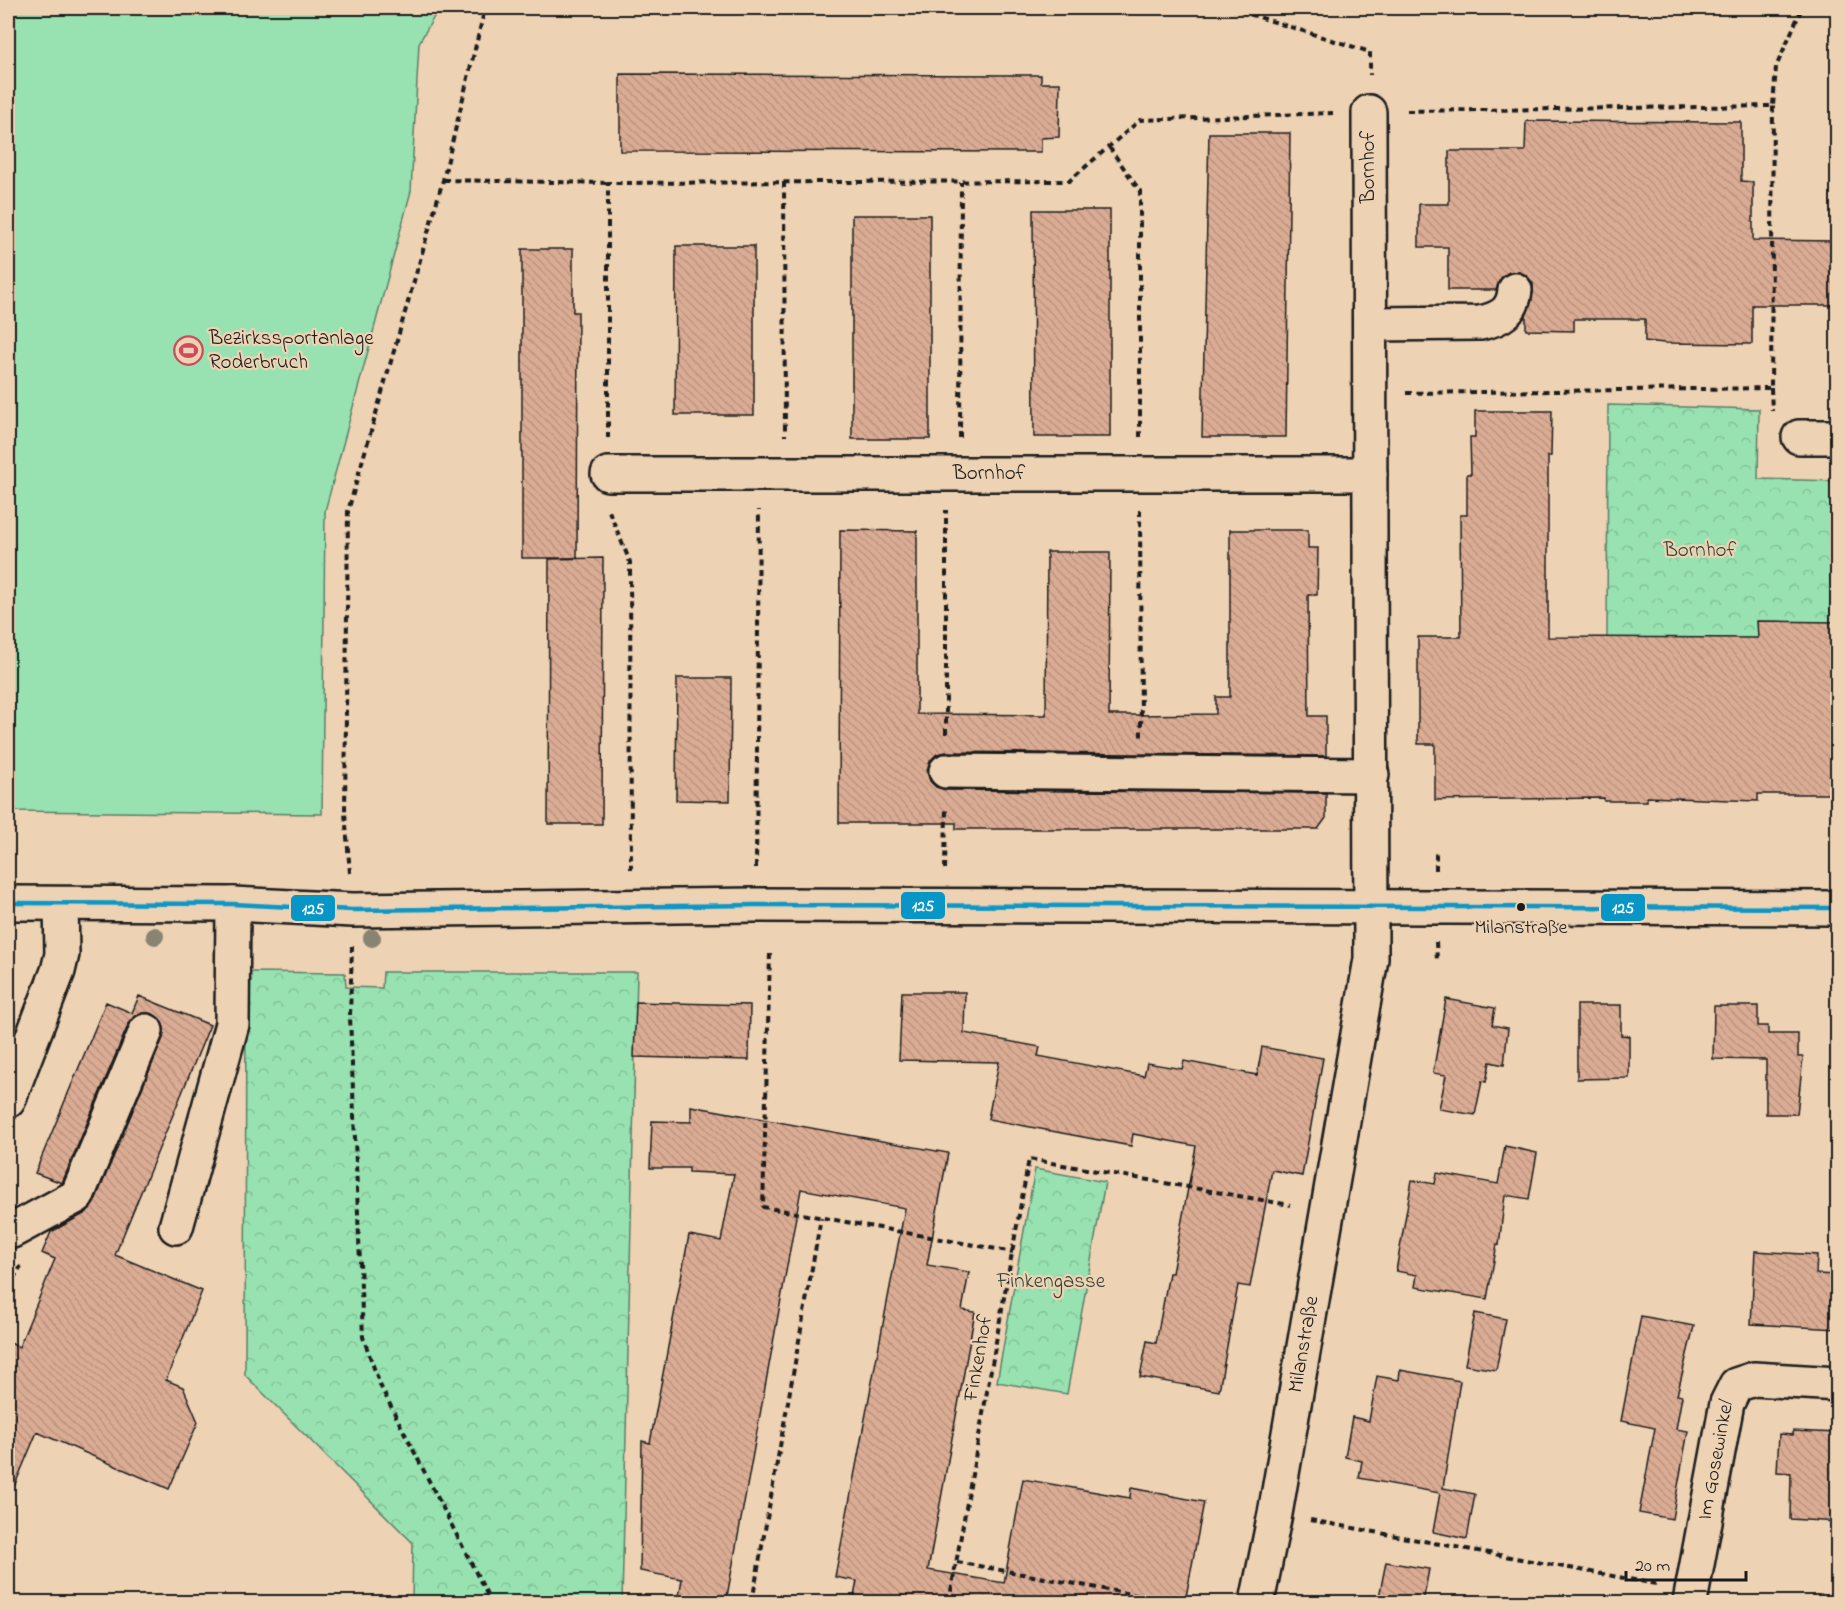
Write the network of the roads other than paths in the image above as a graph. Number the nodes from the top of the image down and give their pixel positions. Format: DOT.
graph roads {
  1 [pos="1369,112"];
  2 [pos="1515,290"];
  3 [pos="1370,324"];
  4 [pos="1798,437"];
  5 [pos="1838,437"];
  6 [pos="608,474"];
  7 [pos="1370,474"];
  8 [pos="946,771"];
  9 [pos="1372,775"];
  10 [pos="8,903"];
  11 [pos="61,904"];
  12 [pos="233,904"];
  13 [pos="1372,906"];
  14 [pos="1838,908"];
  15 [pos="146,1031"];
  16 [pos="8,1101"];
  17 [pos="176,1227"];
  18 [pos="9,1238"];
  19 [pos="1838,1384"];
  20 [pos="1678,1594"];
  21 [pos="1257,1602"];
  1 -- 3 [label="street, Bornhof"];
  2 -- 3 [label="street"];
  3 -- 7 [label="street, Bornhof"];
  4 -- 5 [label="street"];
  6 -- 7 [label="street, Bornhof"];
  7 -- 9 [label="street, Bornhof"];
  8 -- 9 [label="street"];
  9 -- 13 [label="street, Bornhof"];
  10 -- 11 [label="street"];
  11 -- 12 [label="street"];
  11 -- 16 [label="street"];
  12 -- 13 [label="street"];
  12 -- 17 [label="street"];
  13 -- 14 [label="street"];
  13 -- 21 [label="street, Milanstraße"];
  15 -- 18 [label="street"];
  19 -- 20 [label="street, Im Gosewinkel"];
}
